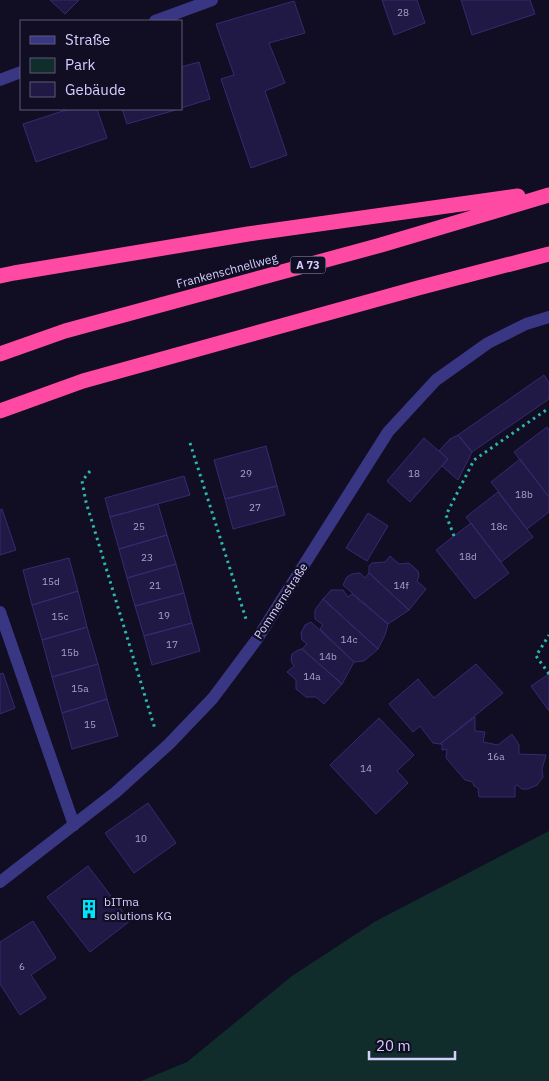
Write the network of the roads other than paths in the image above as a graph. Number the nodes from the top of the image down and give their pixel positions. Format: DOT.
graph roads {
  1 [pos="212,0"];
  2 [pos="185,5"];
  3 [pos="157,20"];
  4 [pos="20,72"];
  5 [pos="0,80"];
  6 [pos="549,193"];
  7 [pos="549,254"];
  8 [pos="0,276"];
  9 [pos="549,317"];
  10 [pos="0,354"];
  11 [pos="0,412"];
  12 [pos="0,612"];
  13 [pos="74,825"];
  14 [pos="0,882"];
  1 -- 2 [label="street"];
  2 -- 3 [label="street"];
  4 -- 5 [label="street"];
  6 -- 8 [label="highway"];
  6 -- 10 [label="highway, Frankenschnellweg / A 73"];
  7 -- 11 [label="highway"];
  9 -- 13 [label="street, Pommernstraße"];
  12 -- 13 [label="street"];
  13 -- 14 [label="street, Pommernstraße"];
}
